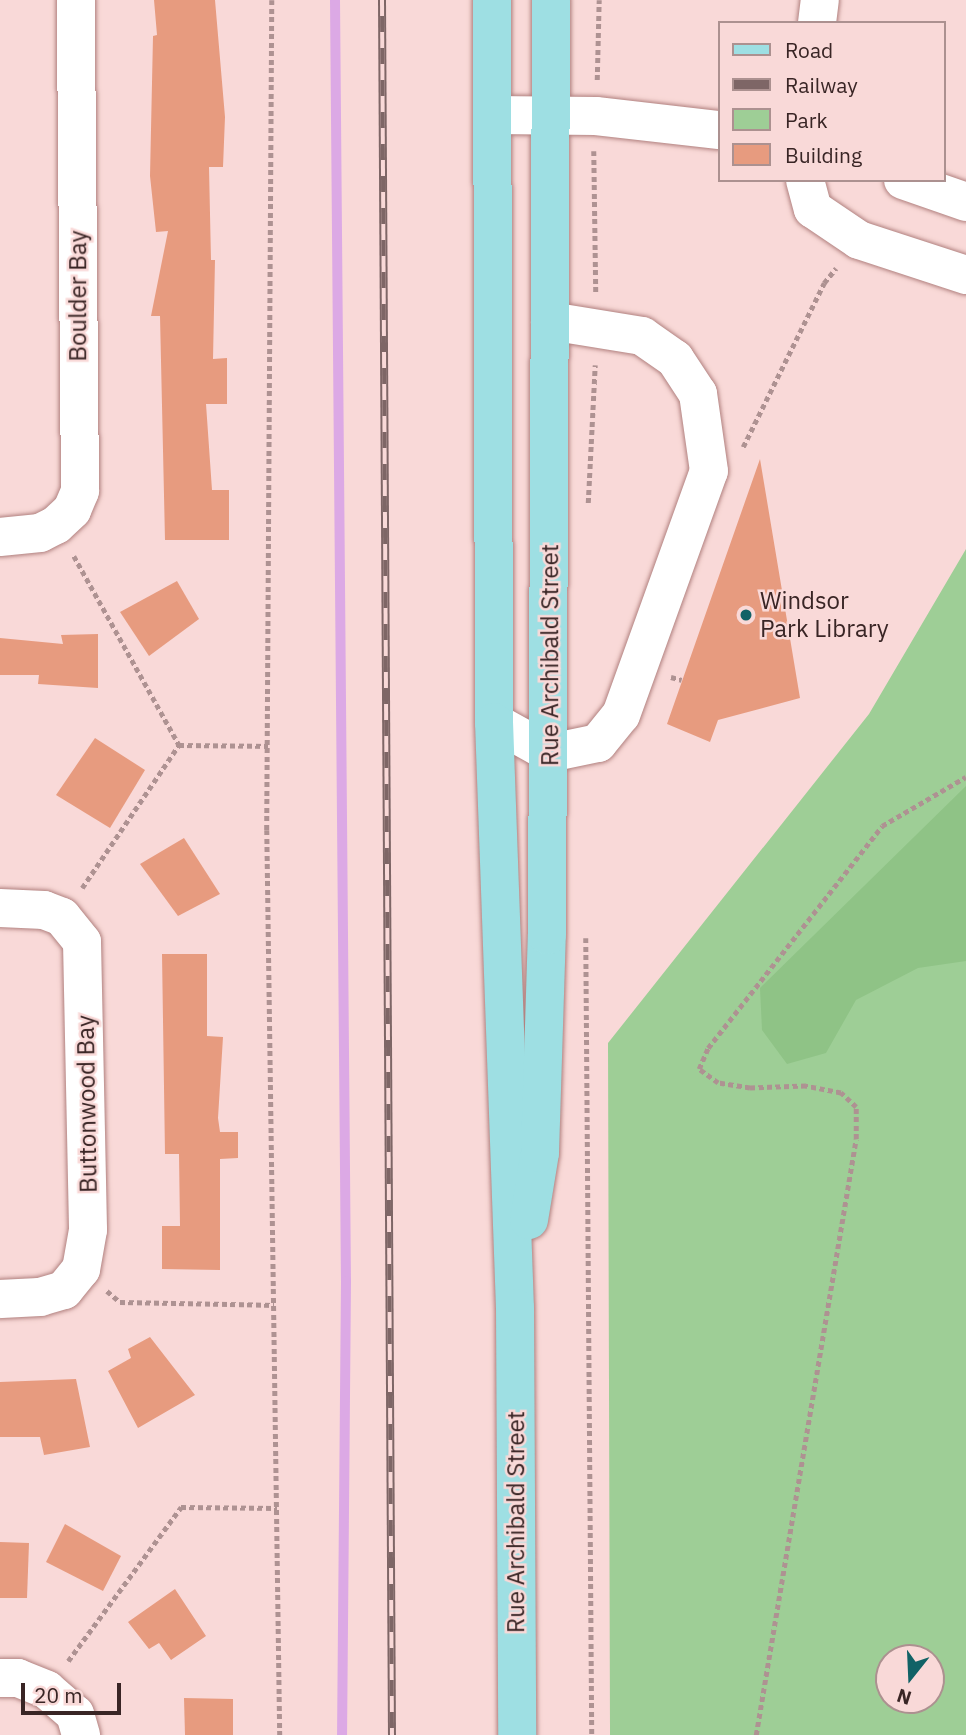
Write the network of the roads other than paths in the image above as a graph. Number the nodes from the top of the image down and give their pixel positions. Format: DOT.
graph roads {
  1 [pos="76,0"];
  2 [pos="492,0"];
  3 [pos="551,0"];
  4 [pos="820,0"];
  5 [pos="817,21"];
  6 [pos="492,115"];
  7 [pos="552,116"];
  8 [pos="718,130"];
  9 [pos="806,182"];
  10 [pos="909,182"];
  11 [pos="966,202"];
  12 [pos="966,275"];
  13 [pos="550,321"];
  14 [pos="0,537"];
  15 [pos="494,722"];
  16 [pos="550,753"];
  17 [pos="0,908"];
  18 [pos="0,1298"];
  19 [pos="515,1308"];
  20 [pos="0,1678"];
  21 [pos="80,1735"];
  22 [pos="517,1735"];
  1 -- 14 [label="street, Boulder Bay"];
  2 -- 6 [label="main road, Rue Archibald Street"];
  3 -- 7 [label="main road, Rue Archibald Street"];
  4 -- 5 [label="street"];
  6 -- 7 [label="street"];
  6 -- 15 [label="main road, Rue Archibald Street"];
  7 -- 8 [label="street"];
  7 -- 13 [label="main road, Rue Archibald Street"];
  9 -- 12 [label="street"];
  10 -- 11 [label="street"];
  13 -- 16 [label="main road, Rue Archibald Street"];
  13 -- 16 [label="street"];
  15 -- 16 [label="street"];
  15 -- 19 [label="main road, Rue Archibald Street"];
  16 -- 19 [label="main road, Rue Archibald Street"];
  17 -- 18 [label="street, Buttonwood Bay"];
  19 -- 22 [label="main road, Rue Archibald Street"];
  20 -- 21 [label="street"];
}
